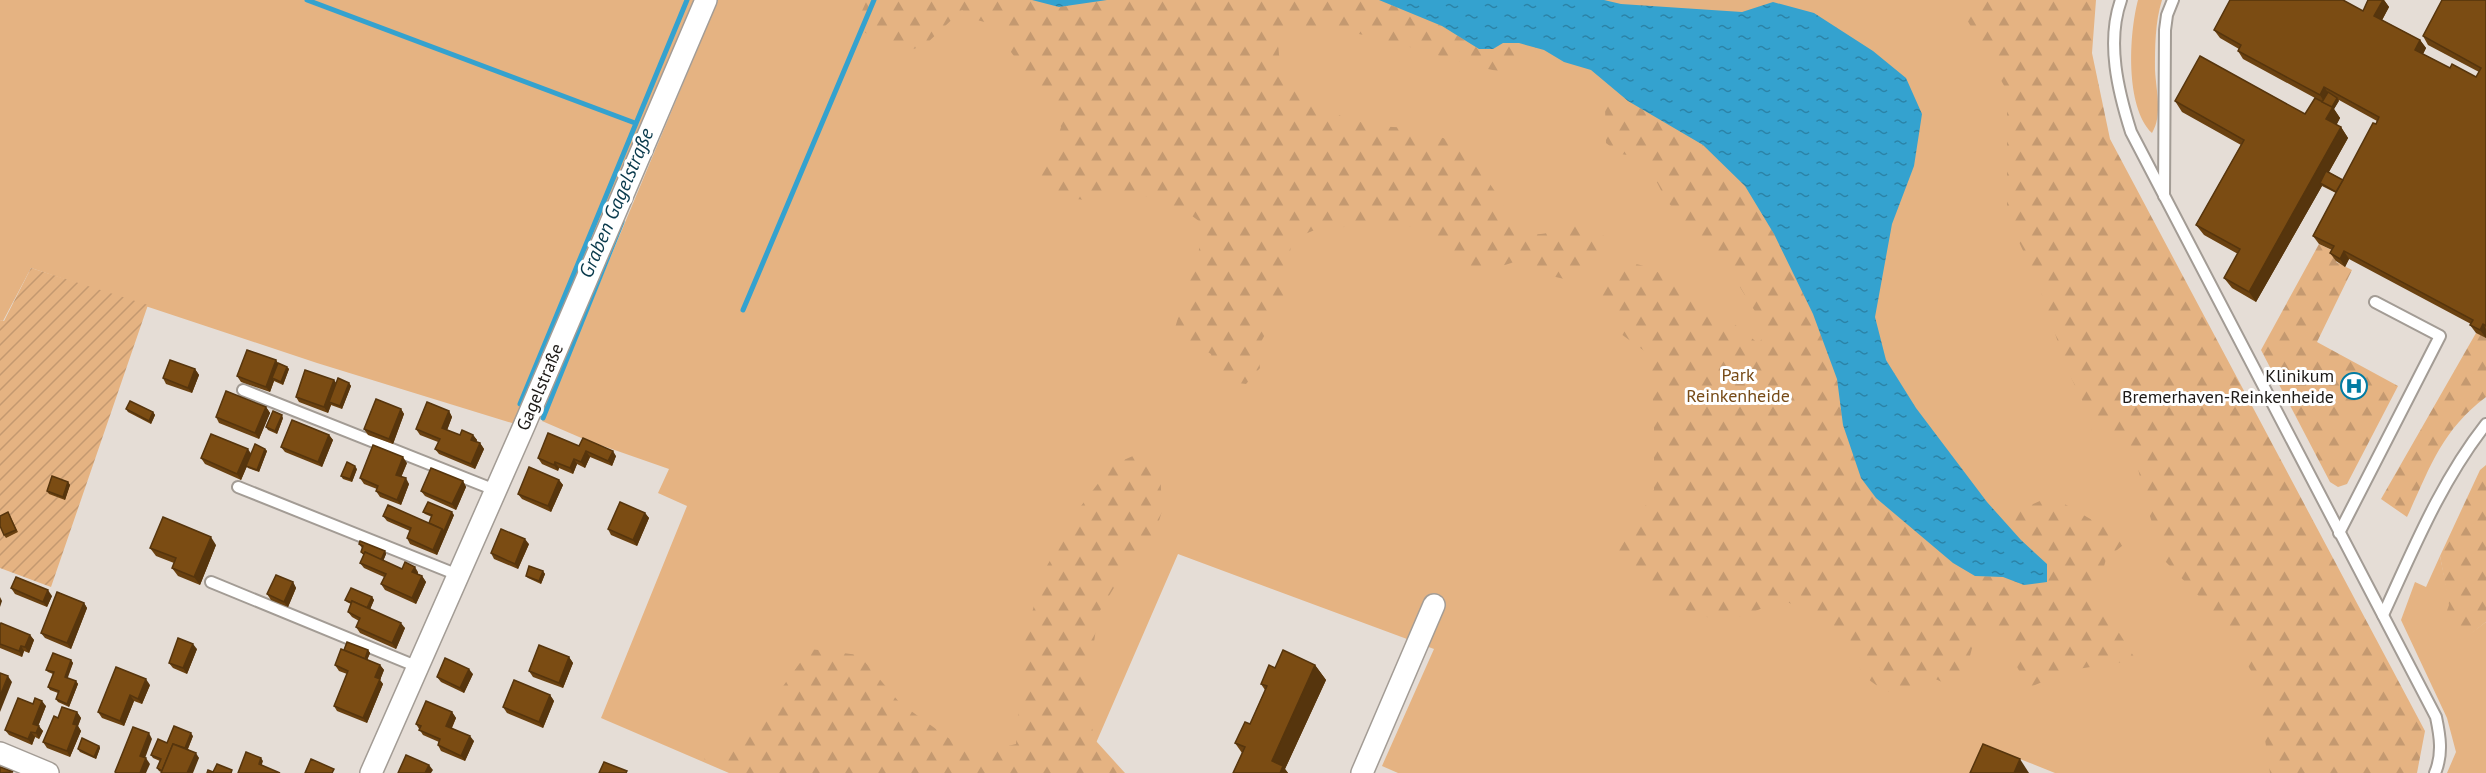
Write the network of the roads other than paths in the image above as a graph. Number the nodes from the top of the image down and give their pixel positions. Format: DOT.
graph roads {
  1 [pos="706,0"];
  2 [pos="2121,0"];
  3 [pos="2173,0"];
  4 [pos="2164,200"];
  5 [pos="2375,302"];
  6 [pos="243,390"];
  7 [pos="2486,424"];
  8 [pos="238,487"];
  9 [pos="495,490"];
  10 [pos="2339,533"];
  11 [pos="458,575"];
  12 [pos="211,582"];
  13 [pos="1434,605"];
  14 [pos="2382,615"];
  15 [pos="418,667"];
  16 [pos="0,753"];
  17 [pos="48,773"];
  18 [pos="371,773"];
  19 [pos="1362,773"];
  20 [pos="2435,773"];
  1 -- 9 [label="street, Gagelstraße"];
  2 -- 4 [label="lane"];
  3 -- 4 [label="lane"];
  4 -- 10 [label="lane"];
  5 -- 10 [label="lane"];
  6 -- 9 [label="lane"];
  7 -- 14 [label="lane"];
  8 -- 11 [label="lane"];
  9 -- 11 [label="street, Gagelstraße"];
  10 -- 14 [label="lane"];
  11 -- 15 [label="street, Gagelstraße"];
  12 -- 15 [label="lane"];
  13 -- 19 [label="street"];
  14 -- 20 [label="lane"];
  15 -- 18 [label="street, Gagelstraße"];
  16 -- 17 [label="street"];
}
